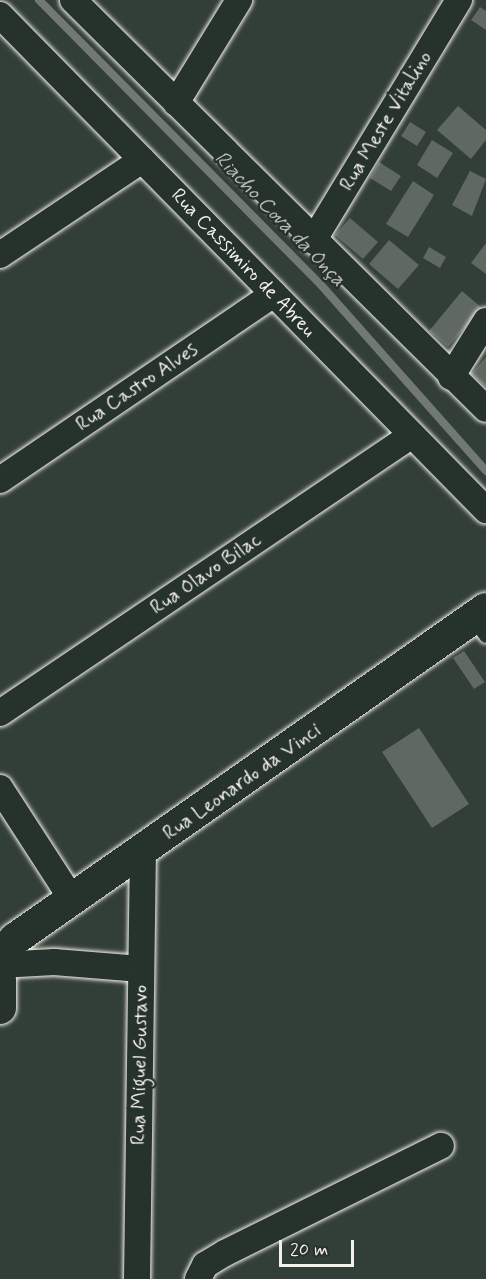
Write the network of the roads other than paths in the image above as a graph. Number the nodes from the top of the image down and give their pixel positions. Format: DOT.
graph roads {
  1 [pos="73,0"];
  2 [pos="238,0"];
  3 [pos="459,0"];
  4 [pos="2,19"];
  5 [pos="176,104"];
  6 [pos="142,160"];
  7 [pos="313,241"];
  8 [pos="0,255"];
  9 [pos="274,294"];
  10 [pos="486,321"];
  11 [pos="451,377"];
  12 [pos="486,409"];
  13 [pos="412,435"];
  14 [pos="0,480"];
  15 [pos="486,510"];
  16 [pos="481,621"];
  17 [pos="0,713"];
  18 [pos="0,788"];
  19 [pos="143,852"];
  20 [pos="73,901"];
  21 [pos="0,956"];
  22 [pos="0,965"];
  23 [pos="141,969"];
  24 [pos="0,980"];
  25 [pos="0,1008"];
  26 [pos="441,1146"];
  27 [pos="137,1279"];
  28 [pos="198,1279"];
  1 -- 5 [label="street"];
  2 -- 5 [label="street"];
  3 -- 7 [label="street, Rua Meste Vitalino"];
  4 -- 6 [label="street, Rua Cassimiro de Abreu"];
  5 -- 7 [label="street"];
  6 -- 8 [label="street"];
  6 -- 9 [label="street, Rua Cassimiro de Abreu"];
  7 -- 11 [label="street"];
  9 -- 13 [label="street, Rua Cassimiro de Abreu"];
  9 -- 14 [label="street, Rua Castro Alves"];
  10 -- 11 [label="street"];
  11 -- 12 [label="street"];
  13 -- 15 [label="street, Rua Cassimiro de Abreu"];
  13 -- 17 [label="street, Rua Olavo Bilac"];
  16 -- 19 [label="street, Rua Leonardo da Vinci"];
  18 -- 20 [label="street"];
  19 -- 20 [label="street, Rua Leonardo da Vinci"];
  19 -- 23 [label="street, Rua Miguel Gustavo"];
  20 -- 21 [label="street, Rua Leonardo da Vinci"];
  22 -- 23 [label="street"];
  23 -- 27 [label="street, Rua Miguel Gustavo"];
  24 -- 25 [label="street"];
  26 -- 28 [label="street"];
}
